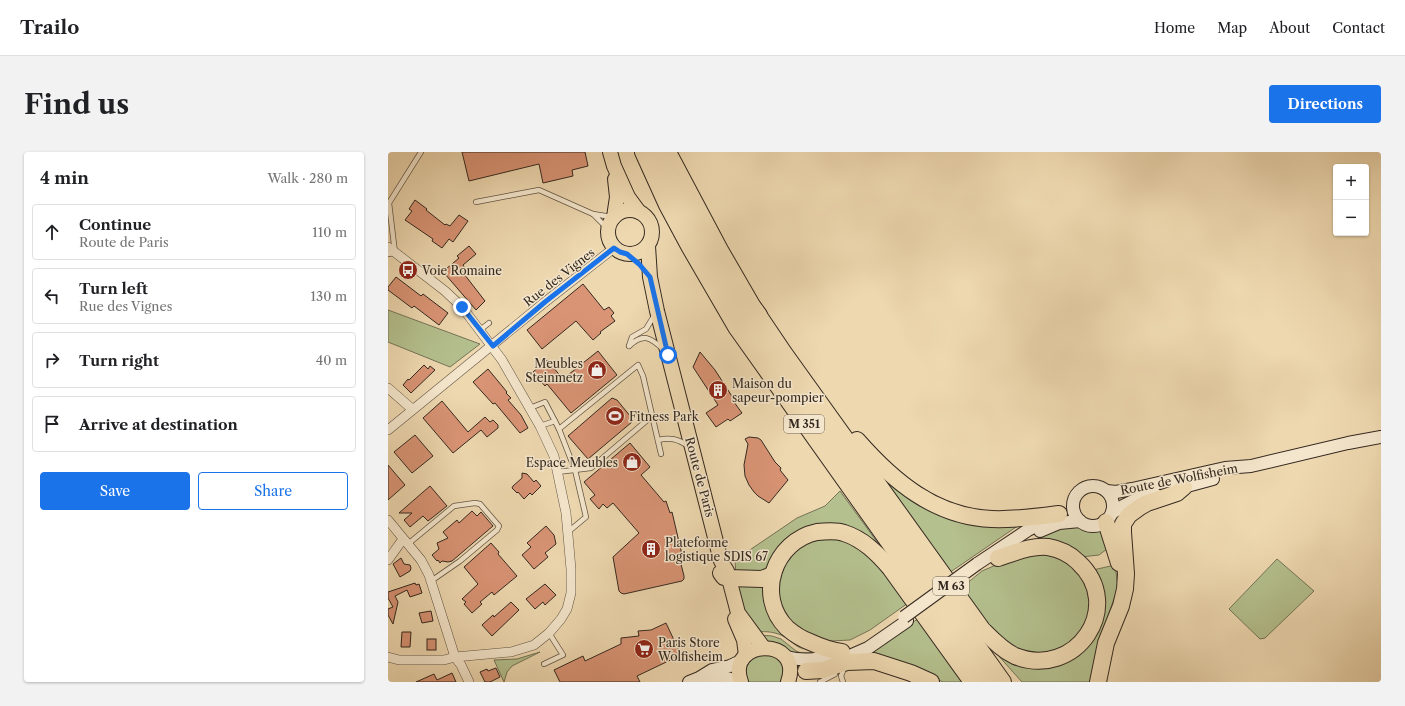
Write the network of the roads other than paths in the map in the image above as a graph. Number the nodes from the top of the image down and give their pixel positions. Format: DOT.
graph roads {
  1 [pos="421,152"];
  2 [pos="610,152"];
  3 [pos="643,152"];
  4 [pos="656,152"];
  5 [pos="668,152"];
  6 [pos="614,166"];
  7 [pos="476,202"];
  8 [pos="639,212"];
  9 [pos="593,214"];
  10 [pos="611,223"];
  11 [pos="648,246"];
  12 [pos="621,251"];
  13 [pos="390,252"];
  14 [pos="650,277"];
  15 [pos="753,307"];
  16 [pos="657,311"];
  17 [pos="489,322"];
  18 [pos="480,330"];
  19 [pos="493,346"];
  20 [pos="668,355"];
  21 [pos="388,388"];
  22 [pos="530,408"];
  23 [pos="412,409"];
  24 [pos="652,416"];
  25 [pos="555,421"];
  26 [pos="540,426"];
  27 [pos="559,429"];
  28 [pos="388,430"];
  29 [pos="1381,438"];
  30 [pos="658,440"];
  31 [pos="692,448"];
  32 [pos="661,454"];
  33 [pos="1252,466"];
  34 [pos="575,470"];
  35 [pos="557,472"];
  36 [pos="1184,487"];
  37 [pos="1107,491"];
  38 [pos="1075,498"];
  39 [pos="1059,514"];
  40 [pos="1109,517"];
  41 [pos="388,520"];
  42 [pos="1080,521"];
  43 [pos="567,532"];
  44 [pos="405,541"];
  45 [pos="998,558"];
  46 [pos="388,560"];
  47 [pos="979,566"];
  48 [pos="723,571"];
  49 [pos="772,575"];
  50 [pos="431,581"];
  51 [pos="905,619"];
  52 [pos="549,633"];
  53 [pos="763,647"];
  54 [pos="842,652"];
  55 [pos="388,657"];
  56 [pos="456,657"];
  57 [pos="786,657"];
  58 [pos="744,658"];
  59 [pos="874,661"];
  60 [pos="544,664"];
  61 [pos="806,671"];
  62 [pos="843,676"];
  63 [pos="694,680"];
  64 [pos="469,682"];
  65 [pos="738,682"];
  66 [pos="741,682"];
  67 [pos="789,682"];
  68 [pos="820,682"];
  69 [pos="931,682"];
  70 [pos="972,682"];
  71 [pos="988,682"];
  72 [pos="1003,682"];
  73 [pos="1094,682"];
  74 [pos="1098,682"];
  1 -- 13 [label="lane"];
  2 -- 6 [label="main road"];
  3 -- 71 [label="highway, M 351"];
  4 -- 72 [label="highway, M 351"];
  5 -- 15 [label="highway"];
  6 -- 8 [label="main road"];
  6 -- 10 [label="main road"];
  7 -- 9 [label="lane"];
  8 -- 10 [label="main road"];
  8 -- 11 [label="main road"];
  9 -- 10 [label="lane"];
  9 -- 10 [label="lane"];
  10 -- 12 [label="main road"];
  11 -- 12 [label="main road"];
  11 -- 14 [label="main road, Route de Paris"];
  12 -- 14 [label="main road"];
  12 -- 19 [label="street, Rue des Vignes"];
  13 -- 18 [label="street"];
  14 -- 16 [label="main road, Route de Paris"];
  15 -- 39 [label="highway"];
  15 -- 45 [label="highway, M 63"];
  16 -- 20 [label="main road, Route de Paris"];
  16 -- 20 [label="lane"];
  17 -- 18 [label="lane"];
  18 -- 19 [label="street"];
  19 -- 22 [label="street"];
  19 -- 23 [label="street, Rue des Vignes"];
  20 -- 31 [label="main road, Route de Paris"];
  21 -- 23 [label="street"];
  22 -- 25 [label="lane"];
  22 -- 26 [label="street"];
  23 -- 28 [label="street, Rue des Vignes"];
  24 -- 27 [label="lane"];
  24 -- 30 [label="lane"];
  24 -- 34 [label="lane"];
  25 -- 26 [label="lane"];
  25 -- 27 [label="lane"];
  26 -- 35 [label="street"];
  27 -- 34 [label="lane"];
  29 -- 33 [label="main road, Route de Wolfisheim"];
  30 -- 31 [label="lane"];
  30 -- 32 [label="lane"];
  31 -- 48 [label="main road, Route de Paris"];
  33 -- 36 [label="main road, Route de Wolfisheim"];
  33 -- 37 [label="main road, Route de Wolfisheim"];
  34 -- 35 [label="lane"];
  34 -- 43 [label="lane"];
  35 -- 43 [label="street"];
  36 -- 40 [label="main road, Route de Wolfisheim"];
  36 -- 74 [label="highway"];
  37 -- 38 [label="main road"];
  37 -- 40 [label="main road"];
  38 -- 39 [label="main road"];
  38 -- 42 [label="main road"];
  39 -- 47 [label="main road"];
  40 -- 42 [label="main road"];
  40 -- 73 [label="highway"];
  41 -- 44 [label="street"];
  42 -- 45 [label="main road, M 63"];
  43 -- 52 [label="street"];
  44 -- 46 [label="street"];
  44 -- 50 [label="street"];
  44 -- 50 [label="lane"];
  45 -- 47 [label="main road, M 63"];
  47 -- 51 [label="main road, bridge"];
  48 -- 49 [label="highway"];
  48 -- 53 [label="main road, Route de Paris"];
  48 -- 58 [label="main road, Route de Paris"];
  49 -- 54 [label="highway"];
  49 -- 70 [label="highway"];
  50 -- 56 [label="street"];
  51 -- 54 [label="main road"];
  51 -- 61 [label="main road"];
  52 -- 56 [label="street"];
  52 -- 60 [label="lane"];
  53 -- 57 [label="main road"];
  53 -- 58 [label="main road"];
  54 -- 57 [label="main road"];
  55 -- 56 [label="street"];
  56 -- 64 [label="street"];
  57 -- 67 [label="main road"];
  58 -- 63 [label="main road"];
  58 -- 66 [label="main road, Route de Paris"];
  59 -- 61 [label="highway"];
  59 -- 62 [label="highway"];
  59 -- 69 [label="highway"];
  61 -- 67 [label="main road"];
  62 -- 68 [label="lane"];
  63 -- 65 [label="main road"];
}
